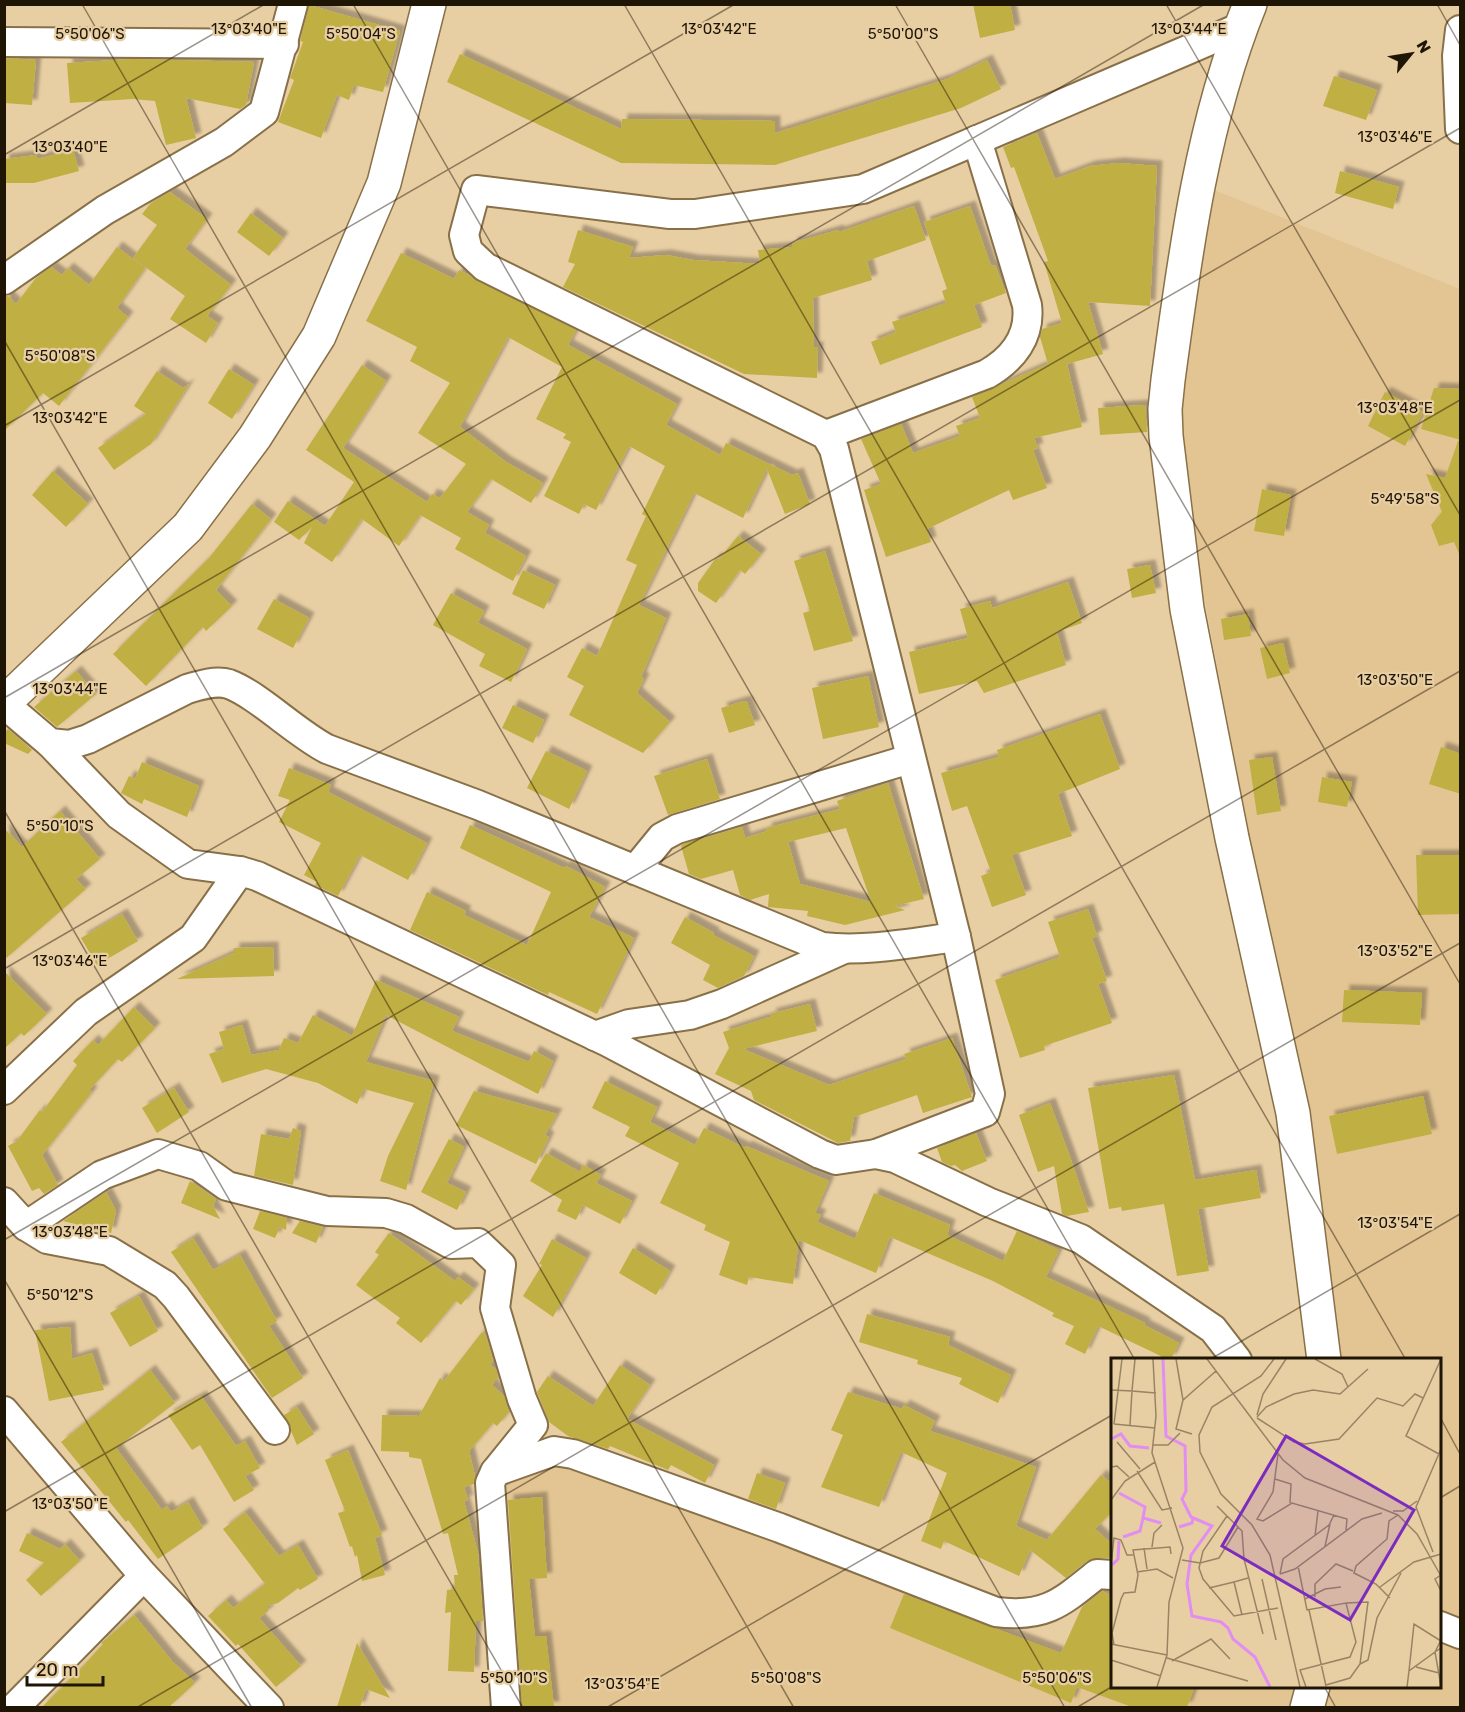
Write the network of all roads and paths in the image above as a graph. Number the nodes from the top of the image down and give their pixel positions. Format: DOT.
graph roads {
  1 [pos="293,4"];
  2 [pos="429,4"];
  3 [pos="1246,16"];
  4 [pos="1461,30"];
  5 [pos="4,42"];
  6 [pos="284,44"];
  7 [pos="1461,129"];
  8 [pos="977,140"];
  9 [pos="4,280"];
  10 [pos="826,435"];
  11 [pos="4,703"];
  12 [pos="50,743"];
  13 [pos="910,759"];
  14 [pos="635,870"];
  15 [pos="240,871"];
  16 [pos="956,938"];
  17 [pos="844,949"];
  18 [pos="595,1036"];
  19 [pos="4,1090"];
  20 [pos="876,1154"];
  21 [pos="4,1202"];
  22 [pos="26,1226"];
  23 [pos="1236,1358"];
  24 [pos="1323,1358"];
  25 [pos="4,1411"];
  26 [pos="533,1425"];
  27 [pos="276,1430"];
  28 [pos="554,1451"];
  29 [pos="495,1472"];
  30 [pos="1111,1575"];
  31 [pos="144,1576"];
  32 [pos="1441,1626"];
  33 [pos="1461,1634"];
  34 [pos="1312,1688"];
  35 [pos="14,1707"];
  36 [pos="269,1707"];
  37 [pos="506,1707"];
  38 [pos="1307,1707"];
  1 -- 6 [label="street"];
  2 -- 11 [label="street"];
  3 -- 8 [label="street"];
  3 -- 24 [label="street"];
  4 -- 7 [label="street"];
  5 -- 6 [label="street"];
  6 -- 9 [label="street"];
  8 -- 10 [label="street"];
  8 -- 10 [label="street"];
  10 -- 13 [label="street"];
  11 -- 12 [label="street"];
  12 -- 14 [label="street"];
  12 -- 15 [label="street"];
  13 -- 14 [label="street"];
  13 -- 16 [label="street"];
  14 -- 17 [label="street"];
  15 -- 18 [label="street"];
  15 -- 19 [label="street"];
  16 -- 17 [label="street"];
  16 -- 20 [label="street"];
  17 -- 18 [label="street"];
  18 -- 20 [label="street"];
  20 -- 23 [label="street"];
  21 -- 22 [label="street"];
  22 -- 26 [label="street"];
  22 -- 27 [label="street"];
  25 -- 31 [label="street"];
  26 -- 28 [label="street"];
  26 -- 29 [label="street"];
  28 -- 29 [label="street"];
  28 -- 30 [label="street"];
  29 -- 37 [label="street"];
  31 -- 35 [label="street"];
  31 -- 36 [label="street"];
  32 -- 33 [label="street"];
  34 -- 38 [label="street"];
}
